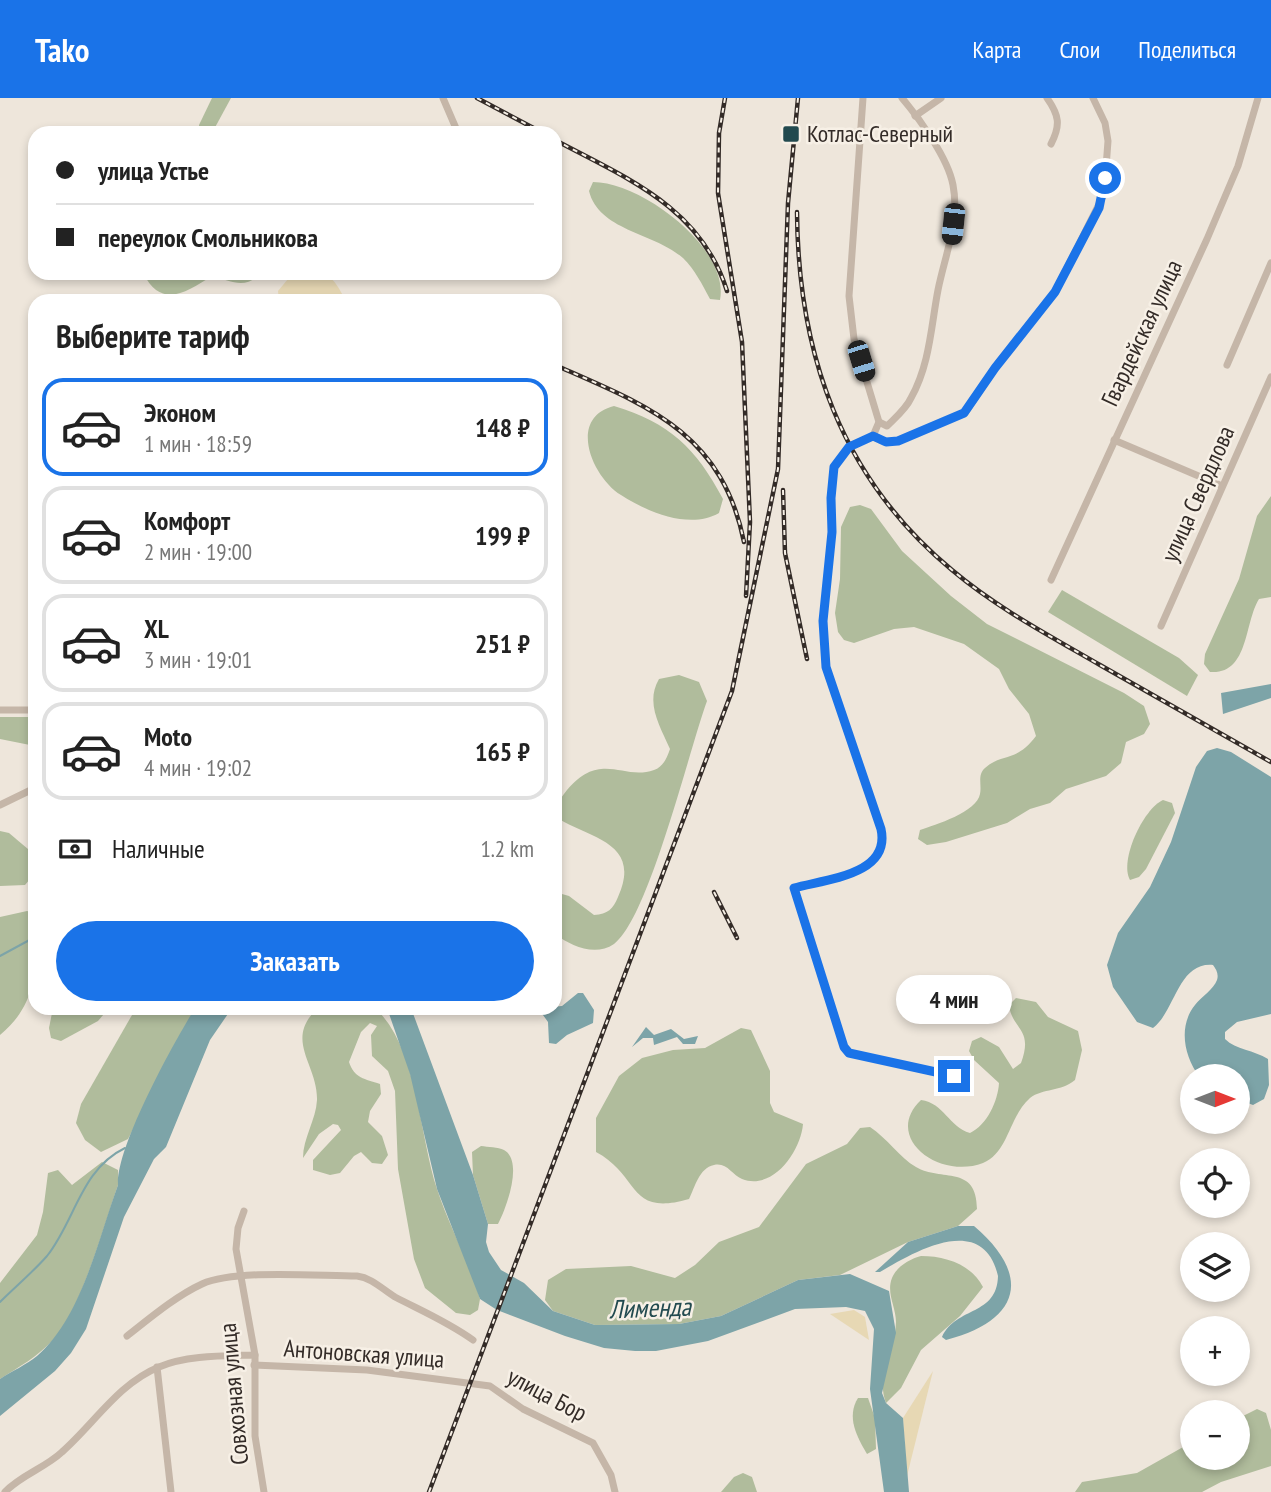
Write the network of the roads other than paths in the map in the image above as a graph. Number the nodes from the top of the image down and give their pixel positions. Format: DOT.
graph roads {
  1 [pos="443,98"];
  2 [pos="863,98"];
  3 [pos="902,98"];
  4 [pos="941,98"];
  5 [pos="1047,98"];
  6 [pos="1093,98"];
  7 [pos="1258,98"];
  8 [pos="915,116"];
  9 [pos="455,126"];
  10 [pos="1051,144"];
  11 [pos="1271,263"];
  12 [pos="1227,365"];
  13 [pos="1271,377"];
  14 [pos="879,422"];
  15 [pos="873,436"];
  16 [pos="1114,440"];
  17 [pos="1222,486"];
  18 [pos="1051,580"];
  19 [pos="1161,626"];
  20 [pos="0,710"];
  21 [pos="28,710"];
  22 [pos="28,791"];
  23 [pos="0,805"];
  24 [pos="954,1076"];
  25 [pos="244,1211"];
  26 [pos="238,1275"];
  27 [pos="127,1336"];
  28 [pos="473,1340"];
  29 [pos="255,1355"];
  30 [pos="254,1366"];
  31 [pos="157,1367"];
  32 [pos="470,1385"];
  33 [pos="5,1492"];
  34 [pos="171,1492"];
  35 [pos="264,1492"];
  36 [pos="615,1492"];
  1 -- 9 [label="street"];
  2 -- 14 [label="street"];
  3 -- 8 [label="street"];
  4 -- 8 [label="street"];
  5 -- 10 [label="street"];
  6 -- 15 [label="street"];
  7 -- 16 [label="street, Гвардейская улица"];
  8 -- 14 [label="street"];
  11 -- 12 [label="street"];
  13 -- 17 [label="street, улица Свердлова"];
  14 -- 15 [label="street"];
  15 -- 24 [label="street"];
  16 -- 17 [label="street"];
  16 -- 18 [label="street, Гвардейская улица"];
  17 -- 19 [label="street, улица Свердлова"];
  20 -- 21 [label="street"];
  22 -- 23 [label="street"];
  25 -- 26 [label="street, Совхозная улица"];
  26 -- 27 [label="street"];
  26 -- 28 [label="street"];
  26 -- 29 [label="street, Совхозная улица"];
  29 -- 30 [label="street, Совхозная улица"];
  29 -- 31 [label="street, Антоновская улица"];
  30 -- 32 [label="street, Антоновская улица"];
  30 -- 35 [label="street, Совхозная улица"];
  31 -- 33 [label="street, Антоновская улица"];
  31 -- 34 [label="street"];
  32 -- 36 [label="street, улица Бор"];
}
